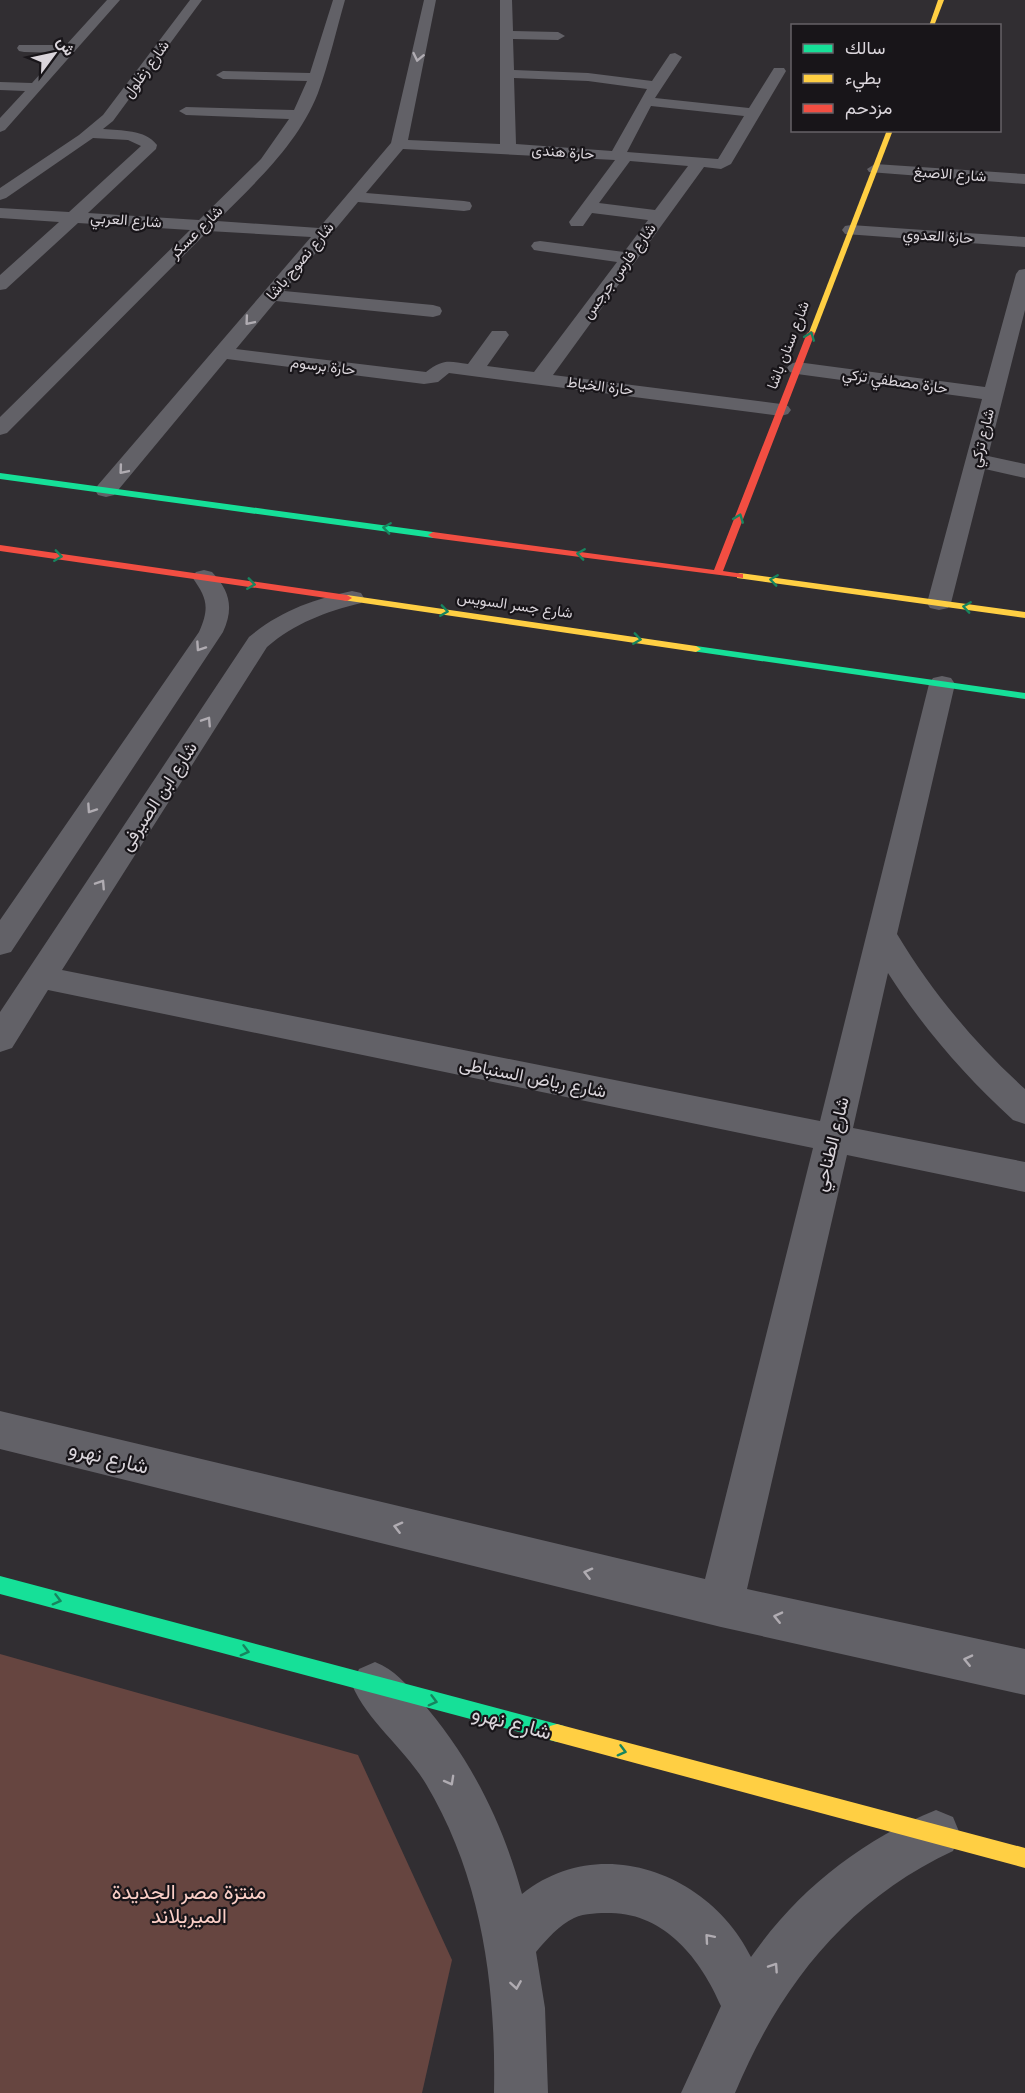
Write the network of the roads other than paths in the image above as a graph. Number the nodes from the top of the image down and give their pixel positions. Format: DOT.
graph roads {
  1 [pos="114,0"];
  2 [pos="196,0"];
  3 [pos="339,0"];
  4 [pos="430,0"];
  5 [pos="507,0"];
  6 [pos="941,0"];
  7 [pos="932,24"];
  8 [pos="507,40"];
  9 [pos="555,42"];
  10 [pos="24,48"];
  11 [pos="70,49"];
  12 [pos="532,64"];
  13 [pos="646,67"];
  14 [pos="507,68"];
  15 [pos="779,71"];
  16 [pos="223,75"];
  17 [pos="315,77"];
  18 [pos="0,86"];
  19 [pos="656,86"];
  20 [pos="36,87"];
  21 [pos="646,101"];
  22 [pos="507,103"];
  23 [pos="524,104"];
  24 [pos="186,111"];
  25 [pos="754,114"];
  26 [pos="300,115"];
  27 [pos="0,127"];
  28 [pos="889,132"];
  29 [pos="90,133"];
  30 [pos="399,144"];
  31 [pos="508,148"];
  32 [pos="621,156"];
  33 [pos="698,164"];
  34 [pos="875,169"];
  35 [pos="1025,178"];
  36 [pos="0,195"];
  37 [pos="355,197"];
  38 [pos="464,206"];
  39 [pos="588,207"];
  40 [pos="0,213"];
  41 [pos="659,216"];
  42 [pos="74,217"];
  43 [pos="577,222"];
  44 [pos="203,225"];
  45 [pos="851,230"];
  46 [pos="324,233"];
  47 [pos="1025,242"];
  48 [pos="540,246"];
  49 [pos="628,258"];
  50 [pos="1025,274"];
  51 [pos="0,285"];
  52 [pos="271,295"];
  53 [pos="433,311"];
  54 [pos="499,335"];
  55 [pos="222,353"];
  56 [pos="797,368"];
  57 [pos="474,370"];
  58 [pos="424,378"];
  59 [pos="540,378"];
  60 [pos="993,394"];
  61 [pos="781,410"];
  62 [pos="0,429"];
  63 [pos="976,460"];
  64 [pos="1025,471"];
  65 [pos="0,476"];
  66 [pos="106,490"];
  67 [pos="0,548"];
  68 [pos="718,572"];
  69 [pos="204,577"];
  70 [pos="352,598"];
  71 [pos="939,603"];
  72 [pos="1025,615"];
  73 [pos="942,684"];
  74 [pos="1025,696"];
  75 [pos="11,908"];
  76 [pos="77,920"];
  77 [pos="882,935"];
  78 [pos="0,944"];
  79 [pos="40,977"];
  80 [pos="0,1039"];
  81 [pos="1025,1110"];
  82 [pos="833,1138"];
  83 [pos="1025,1177"];
  84 [pos="0,1430"];
  85 [pos="0,1585"];
  86 [pos="721,1605"];
  87 [pos="1025,1672"];
  88 [pos="375,1686"];
  89 [pos="936,1834"];
  90 [pos="1025,1858"];
  91 [pos="510,1944"];
  92 [pos="747,2007"];
  93 [pos="521,2093"];
  94 [pos="708,2093"];
  1 -- 11 [label="street"];
  2 -- 29 [label="street, شارع زغلول"];
  3 -- 17 [label="street, شارع عسكر"];
  4 -- 30 [label="street, شارع نصوح باشا, one-way"];
  5 -- 8 [label="street"];
  6 -- 7 [label="main road"];
  8 -- 9 [label="street"];
  8 -- 14 [label="street"];
  10 -- 11 [label="street"];
  11 -- 20 [label="street"];
  12 -- 14 [label="street"];
  13 -- 19 [label="street"];
  14 -- 19 [label="street"];
  14 -- 22 [label="street"];
  15 -- 25 [label="street"];
  16 -- 17 [label="street"];
  17 -- 26 [label="street, شارع عسكر"];
  18 -- 20 [label="street"];
  19 -- 21 [label="street"];
  20 -- 27 [label="street"];
  21 -- 25 [label="street"];
  21 -- 32 [label="street"];
  22 -- 23 [label="street"];
  22 -- 31 [label="street"];
  24 -- 26 [label="street"];
  25 -- 33 [label="street, حارة هندى"];
  26 -- 44 [label="street, شارع عسكر"];
  28 -- 34 [label="main road, شارع سنان باشا"];
  29 -- 36 [label="street, شارع زغلول"];
  29 -- 42 [label="street"];
  30 -- 31 [label="street, حارة هندى"];
  30 -- 37 [label="street, شارع نصوح باشا"];
  31 -- 32 [label="street, حارة هندى"];
  32 -- 33 [label="street, حارة هندى"];
  32 -- 39 [label="street"];
  33 -- 41 [label="street, شارع فارس جرجس"];
  34 -- 35 [label="street, شارع الاصبغ"];
  34 -- 45 [label="main road, شارع سنان باشا"];
  37 -- 38 [label="street"];
  37 -- 46 [label="street, شارع نصوح باشا"];
  39 -- 41 [label="street"];
  39 -- 43 [label="street"];
  40 -- 42 [label="street, شارع العربي"];
  41 -- 49 [label="street, شارع فارس جرجس"];
  42 -- 44 [label="street, شارع العربي"];
  42 -- 51 [label="street"];
  44 -- 46 [label="street, شارع العربي"];
  44 -- 62 [label="street, شارع عسكر"];
  45 -- 47 [label="street, حارة العدوي"];
  56 -- 45 [label="main road, شارع سنان باشا, one-way"];
  46 -- 52 [label="street, شارع نصوح باشا"];
  48 -- 49 [label="street"];
  49 -- 59 [label="street, شارع فارس جرجس"];
  50 -- 60 [label="street, شارع تركي"];
  52 -- 53 [label="street"];
  52 -- 55 [label="street, شارع نصوح باشا, one-way"];
  54 -- 57 [label="street"];
  55 -- 58 [label="street, حارة برسوم"];
  55 -- 66 [label="street, شارع نصوح باشا, one-way"];
  56 -- 60 [label="street, حارة مصطفي تركي"];
  56 -- 61 [label="main road, شارع سنان باشا"];
  57 -- 58 [label="street, حارة الخياط"];
  57 -- 59 [label="street, حارة الخياط"];
  59 -- 61 [label="street, حارة الخياط"];
  60 -- 63 [label="street, شارع تركي"];
  68 -- 61 [label="main road, شارع سنان باشا, one-way"];
  63 -- 64 [label="street"];
  63 -- 71 [label="street, شارع تركي"];
  65 -- 66 [label="main road"];
  68 -- 66 [label="main road, one-way"];
  67 -- 69 [label="main road, شارع جسر السويس, one-way"];
  71 -- 68 [label="main road, one-way"];
  69 -- 70 [label="main road, شارع جسر السويس, one-way"];
  69 -- 75 [label="street, one-way"];
  70 -- 73 [label="main road, شارع جسر السويس, one-way"];
  76 -- 70 [label="street, شارع ابن الصيرفى, one-way"];
  72 -- 71 [label="main road, one-way"];
  73 -- 74 [label="main road, شارع جسر السويس"];
  73 -- 77 [label="street, شارع الطناحي"];
  75 -- 76 [label="street"];
  75 -- 78 [label="street"];
  76 -- 79 [label="street, شارع ابن الصيرفى"];
  77 -- 81 [label="street"];
  77 -- 82 [label="street, شارع الطناحي"];
  79 -- 80 [label="street, شارع ابن الصيرفى"];
  79 -- 82 [label="street, شارع رياض السنباطى"];
  82 -- 83 [label="street, شارع رياض السنباطى"];
  82 -- 86 [label="street, شارع الطناحي"];
  86 -- 84 [label="street, شارع نهرو, one-way"];
  85 -- 88 [label="main road, شارع نهرو, one-way"];
  87 -- 86 [label="street, شارع نهرو, one-way"];
  88 -- 89 [label="main road, شارع نهرو, one-way"];
  88 -- 91 [label="street, one-way"];
  89 -- 90 [label="main road, شارع نهرو"];
  92 -- 89 [label="street, one-way"];
  92 -- 91 [label="street, one-way"];
  91 -- 93 [label="street, one-way"];
  92 -- 94 [label="street"];
}
